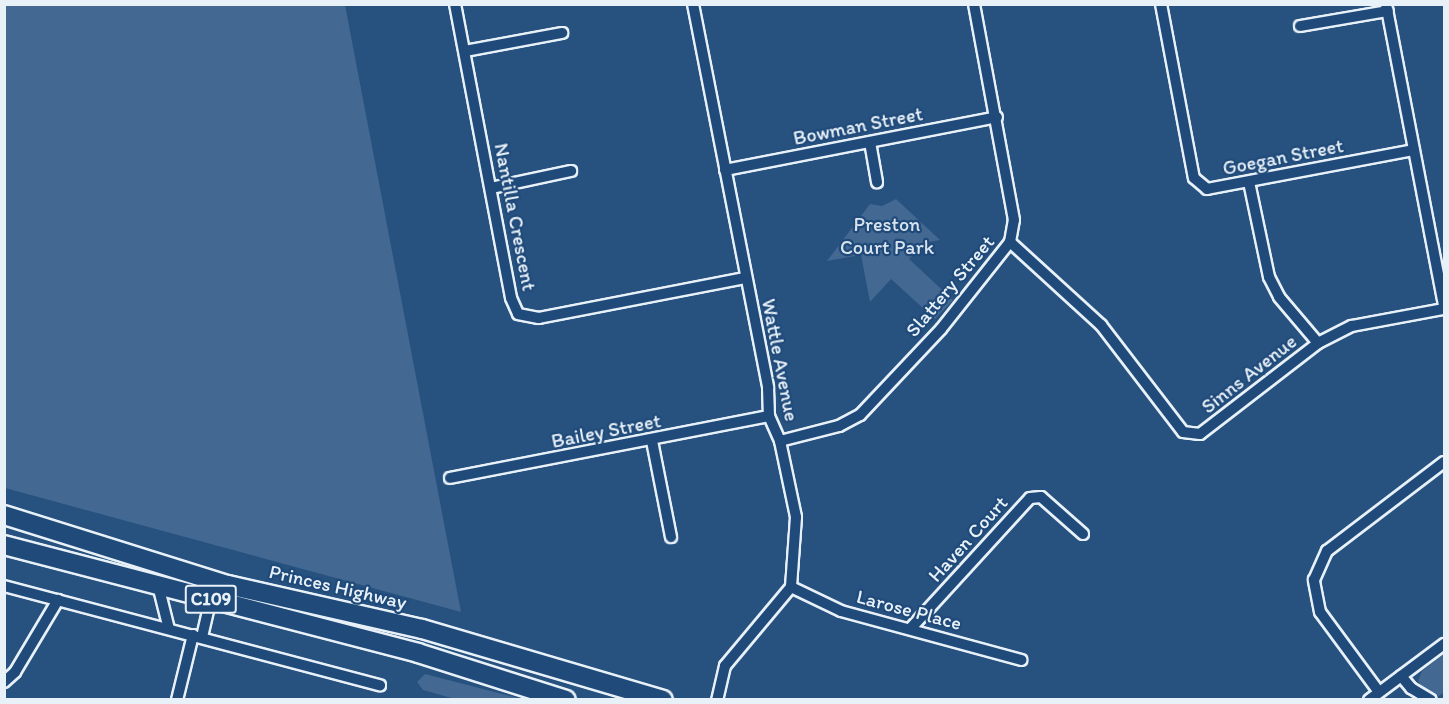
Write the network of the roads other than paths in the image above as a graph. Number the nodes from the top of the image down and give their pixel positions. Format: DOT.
graph roads {
  1 [pos="455,4"];
  2 [pos="693,4"];
  3 [pos="974,4"];
  4 [pos="1161,4"];
  5 [pos="1387,8"];
  6 [pos="1300,26"];
  7 [pos="562,33"];
  8 [pos="465,51"];
  9 [pos="997,117"];
  10 [pos="870,142"];
  11 [pos="1413,150"];
  12 [pos="725,170"];
  13 [pos="571,171"];
  14 [pos="877,182"];
  15 [pos="1249,182"];
  16 [pos="491,188"];
  17 [pos="1010,242"];
  18 [pos="745,278"];
  19 [pos="1444,307"];
  20 [pos="1318,344"];
  21 [pos="769,416"];
  22 [pos="652,441"];
  23 [pos="780,441"];
  24 [pos="1444,462"];
  25 [pos="450,478"];
  26 [pos="4,515"];
  27 [pos="1083,534"];
  28 [pos="670,537"];
  29 [pos="4,545"];
  30 [pos="189,573"];
  31 [pos="158,585"];
  32 [pos="4,586"];
  33 [pos="791,587"];
  34 [pos="211,599"];
  35 [pos="58,600"];
  36 [pos="911,628"];
  37 [pos="169,629"];
  38 [pos="422,629"];
  39 [pos="198,636"];
  40 [pos="1444,644"];
  41 [pos="418,653"];
  42 [pos="1021,660"];
  43 [pos="1401,676"];
  44 [pos="4,682"];
  45 [pos="380,685"];
  46 [pos="1379,692"];
  47 [pos="177,699"];
  48 [pos="566,699"];
  49 [pos="663,699"];
  50 [pos="717,699"];
  51 [pos="1369,699"];
  52 [pos="1431,699"];
  1 -- 8 [label="street, Nantilla Crescent"];
  2 -- 12 [label="street, Wattle Avenue"];
  3 -- 9 [label="street, Slattery Street"];
  4 -- 15 [label="street, Goegan Street"];
  5 -- 6 [label="street"];
  5 -- 11 [label="street"];
  7 -- 8 [label="street"];
  8 -- 16 [label="street, Nantilla Crescent"];
  9 -- 10 [label="street, Bowman Street"];
  9 -- 17 [label="street, Slattery Street"];
  10 -- 12 [label="street, Bowman Street"];
  10 -- 14 [label="street"];
  11 -- 15 [label="street, Goegan Street"];
  11 -- 19 [label="street"];
  12 -- 18 [label="street, Wattle Avenue"];
  13 -- 16 [label="street"];
  15 -- 20 [label="street"];
  16 -- 18 [label="street, Nantilla Crescent"];
  17 -- 20 [label="street, Sinns Avenue"];
  17 -- 23 [label="street, Slattery Street"];
  18 -- 21 [label="street, Wattle Avenue"];
  19 -- 20 [label="street, Sinns Avenue"];
  21 -- 22 [label="street, Bailey Street"];
  21 -- 23 [label="street, Wattle Avenue"];
  22 -- 25 [label="street, Bailey Street"];
  22 -- 28 [label="street"];
  23 -- 33 [label="street, Wattle Avenue"];
  24 -- 46 [label="street"];
  26 -- 30 [label="highway, Princes Highway / C109"];
  27 -- 36 [label="street, Haven Court"];
  29 -- 31 [label="highway, C109"];
  30 -- 34 [label="highway"];
  30 -- 38 [label="highway, Princes Highway / C109"];
  31 -- 34 [label="highway, C109"];
  31 -- 37 [label="street"];
  32 -- 35 [label="street"];
  33 -- 36 [label="street, Larose Place"];
  33 -- 50 [label="street"];
  34 -- 39 [label="street"];
  34 -- 41 [label="highway, C109"];
  35 -- 37 [label="street"];
  35 -- 44 [label="street"];
  36 -- 42 [label="street, Larose Place"];
  37 -- 39 [label="street"];
  38 -- 41 [label="highway"];
  38 -- 49 [label="highway, Princes Highway / C109"];
  39 -- 45 [label="street"];
  39 -- 47 [label="street"];
  40 -- 43 [label="street"];
  41 -- 48 [label="highway, C109"];
  43 -- 46 [label="street"];
  43 -- 52 [label="street"];
  46 -- 51 [label="street"];
}
